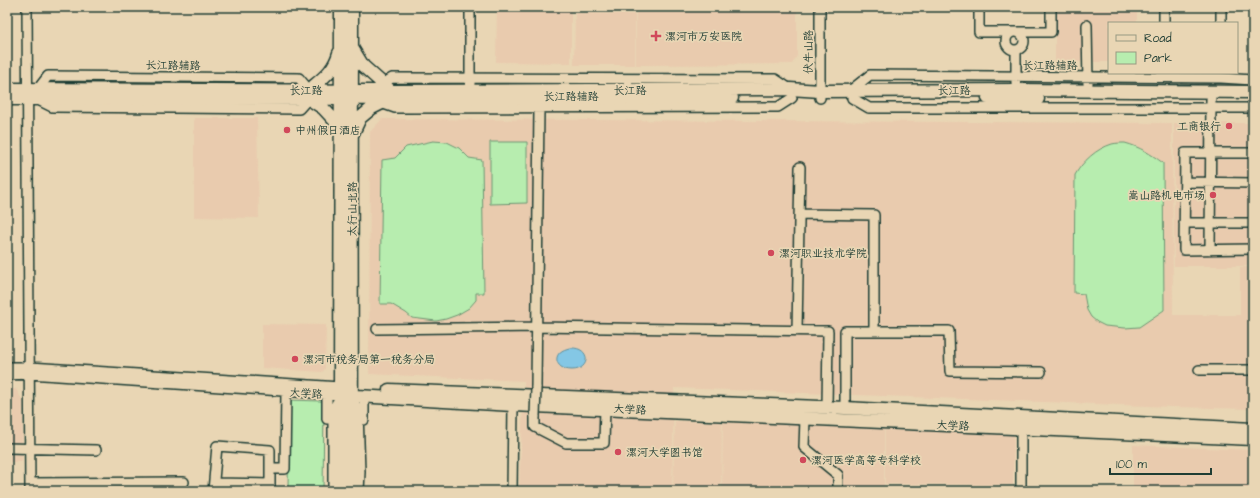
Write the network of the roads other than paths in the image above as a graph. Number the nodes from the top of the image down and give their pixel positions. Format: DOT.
graph roads {
  1 [pos="27,7"];
  2 [pos="341,7"];
  3 [pos="352,7"];
  4 [pos="470,7"];
  5 [pos="820,7"];
  6 [pos="979,7"];
  7 [pos="1051,7"];
  8 [pos="1164,7"];
  9 [pos="1221,7"];
  10 [pos="1164,22"];
  11 [pos="1221,22"];
  12 [pos="1087,25"];
  13 [pos="1015,32"];
  14 [pos="347,46"];
  15 [pos="1016,50"];
  16 [pos="1221,76"];
  17 [pos="1016,77"];
  18 [pos="1088,77"];
  19 [pos="1211,78"];
  20 [pos="1253,80"];
  21 [pos="470,84"];
  22 [pos="1016,90"];
  23 [pos="1088,91"];
  24 [pos="1253,92"];
  25 [pos="791,93"];
  26 [pos="9,94"];
  27 [pos="33,94"];
  28 [pos="308,94"];
  29 [pos="382,94"];
  30 [pos="820,94"];
  31 [pos="852,94"];
  32 [pos="346,95"];
  33 [pos="1253,99"];
  34 [pos="1211,100"];
  35 [pos="539,108"];
  36 [pos="1253,108"];
  37 [pos="347,136"];
  38 [pos="1211,153"];
  39 [pos="1253,153"];
  40 [pos="800,167"];
  41 [pos="1184,182"];
  42 [pos="1211,182"];
  43 [pos="1253,183"];
  44 [pos="799,214"];
  45 [pos="1184,223"];
  46 [pos="1211,223"];
  47 [pos="1253,223"];
  48 [pos="1253,249"];
  49 [pos="1210,250"];
  50 [pos="536,328"];
  51 [pos="377,329"];
  52 [pos="845,330"];
  53 [pos="797,331"];
  54 [pos="828,331"];
  55 [pos="874,331"];
  56 [pos="7,367"];
  57 [pos="30,370"];
  58 [pos="1199,370"];
  59 [pos="1252,371"];
  60 [pos="1041,372"];
  61 [pos="7,375"];
  62 [pos="286,391"];
  63 [pos="346,393"];
  64 [pos="513,405"];
  65 [pos="605,408"];
  66 [pos="827,408"];
  67 [pos="844,408"];
  68 [pos="346,411"];
  69 [pos="805,419"];
  70 [pos="1021,428"];
  71 [pos="1253,429"];
  72 [pos="1168,430"];
  73 [pos="1253,439"];
  74 [pos="7,448"];
  75 [pos="30,448"];
  76 [pos="96,450"];
  77 [pos="270,469"];
  78 [pos="184,482"];
  79 [pos="30,487"];
  80 [pos="128,487"];
  81 [pos="213,487"];
  82 [pos="270,488"];
  83 [pos="327,491"];
  84 [pos="333,491"];
  85 [pos="341,491"];
  86 [pos="352,491"];
  87 [pos="360,491"];
  88 [pos="364,491"];
  89 [pos="512,491"];
  90 [pos="838,491"];
  91 [pos="1021,491"];
  1 -- 27 [label="street"];
  2 -- 14 [label="main road, 太行山北路"];
  3 -- 14 [label="main road, 太行山北路"];
  4 -- 21 [label="street"];
  5 -- 30 [label="street, 伏牛山路"];
  6 -- 13 [label="street"];
  7 -- 13 [label="street"];
  8 -- 10 [label="street"];
  9 -- 11 [label="street"];
  12 -- 18 [label="street"];
  13 -- 15 [label="street"];
  13 -- 15 [label="street"];
  14 -- 28 [label="main road"];
  14 -- 29 [label="main road"];
  14 -- 32 [label="main road, 太行山北路"];
  15 -- 17 [label="street"];
  16 -- 19 [label="street, 长江路辅路"];
  16 -- 20 [label="street, 长江路辅路"];
  17 -- 18 [label="street, 长江路辅路"];
  17 -- 22 [label="street"];
  17 -- 31 [label="street, 长江路辅路"];
  18 -- 19 [label="street, 长江路辅路"];
  18 -- 23 [label="street"];
  19 -- 34 [label="street"];
  21 -- 25 [label="main road, 长江路"];
  21 -- 29 [label="main road, 长江路"];
  22 -- 23 [label="main road, 长江路"];
  22 -- 31 [label="main road, 长江路"];
  23 -- 34 [label="main road, 长江路"];
  24 -- 34 [label="main road, 长江路"];
  25 -- 29 [label="main road, 长江路"];
  25 -- 30 [label="main road, 长江路"];
  25 -- 35 [label="street, 长江路辅路"];
  26 -- 27 [label="main road, 长江路"];
  27 -- 28 [label="main road, 长江路"];
  27 -- 28 [label="street"];
  27 -- 57 [label="street"];
  28 -- 32 [label="main road, 长江路"];
  28 -- 37 [label="main road"];
  29 -- 32 [label="main road, 长江路"];
  29 -- 35 [label="street, 长江路辅路"];
  29 -- 37 [label="main road"];
  30 -- 31 [label="main road, 长江路"];
  31 -- 34 [label="main road, 长江路"];
  32 -- 37 [label="main road, 太行山北路"];
  33 -- 34 [label="main road, 长江路"];
  34 -- 36 [label="street"];
  34 -- 38 [label="street"];
  35 -- 50 [label="street"];
  37 -- 63 [label="main road, 太行山北路"];
  38 -- 39 [label="street"];
  38 -- 41 [label="street"];
  38 -- 42 [label="street"];
  40 -- 44 [label="street"];
  41 -- 42 [label="street"];
  41 -- 45 [label="street"];
  42 -- 43 [label="street"];
  42 -- 46 [label="street"];
  44 -- 53 [label="street"];
  44 -- 55 [label="street"];
  45 -- 46 [label="street"];
  45 -- 49 [label="street"];
  46 -- 47 [label="street"];
  46 -- 49 [label="street"];
  48 -- 49 [label="street"];
  50 -- 51 [label="street"];
  50 -- 53 [label="street"];
  50 -- 65 [label="street, bridge"];
  52 -- 54 [label="street"];
  52 -- 55 [label="street"];
  52 -- 67 [label="street"];
  53 -- 54 [label="street"];
  54 -- 66 [label="street"];
  55 -- 60 [label="street"];
  56 -- 57 [label="street, 大学路"];
  57 -- 61 [label="street, 大学路"];
  57 -- 62 [label="street, 大学路"];
  57 -- 63 [label="street, 大学路"];
  57 -- 75 [label="street"];
  58 -- 59 [label="street"];
  62 -- 63 [label="street, 大学路"];
  62 -- 77 [label="street"];
  63 -- 64 [label="main road, 大学路"];
  63 -- 66 [label="main road, 大学路"];
  63 -- 68 [label="main road, 太行山北路"];
  63 -- 68 [label="street"];
  63 -- 83 [label="street"];
  63 -- 88 [label="street"];
  64 -- 65 [label="main road, 大学路"];
  64 -- 89 [label="street"];
  65 -- 69 [label="main road, 大学路"];
  66 -- 67 [label="main road, 大学路"];
  67 -- 72 [label="main road, 大学路"];
  68 -- 84 [label="street"];
  68 -- 85 [label="main road"];
  68 -- 86 [label="main road"];
  68 -- 87 [label="street"];
  69 -- 70 [label="main road, 大学路"];
  69 -- 90 [label="street"];
  70 -- 72 [label="main road, 大学路"];
  70 -- 91 [label="street"];
  71 -- 72 [label="main road, 大学路"];
  72 -- 73 [label="main road, 大学路"];
  74 -- 75 [label="street"];
  75 -- 76 [label="street"];
  75 -- 79 [label="street"];
  77 -- 81 [label="street"];
  77 -- 82 [label="street"];
  78 -- 80 [label="street"];
  79 -- 80 [label="street"];
  81 -- 82 [label="street"];
}
